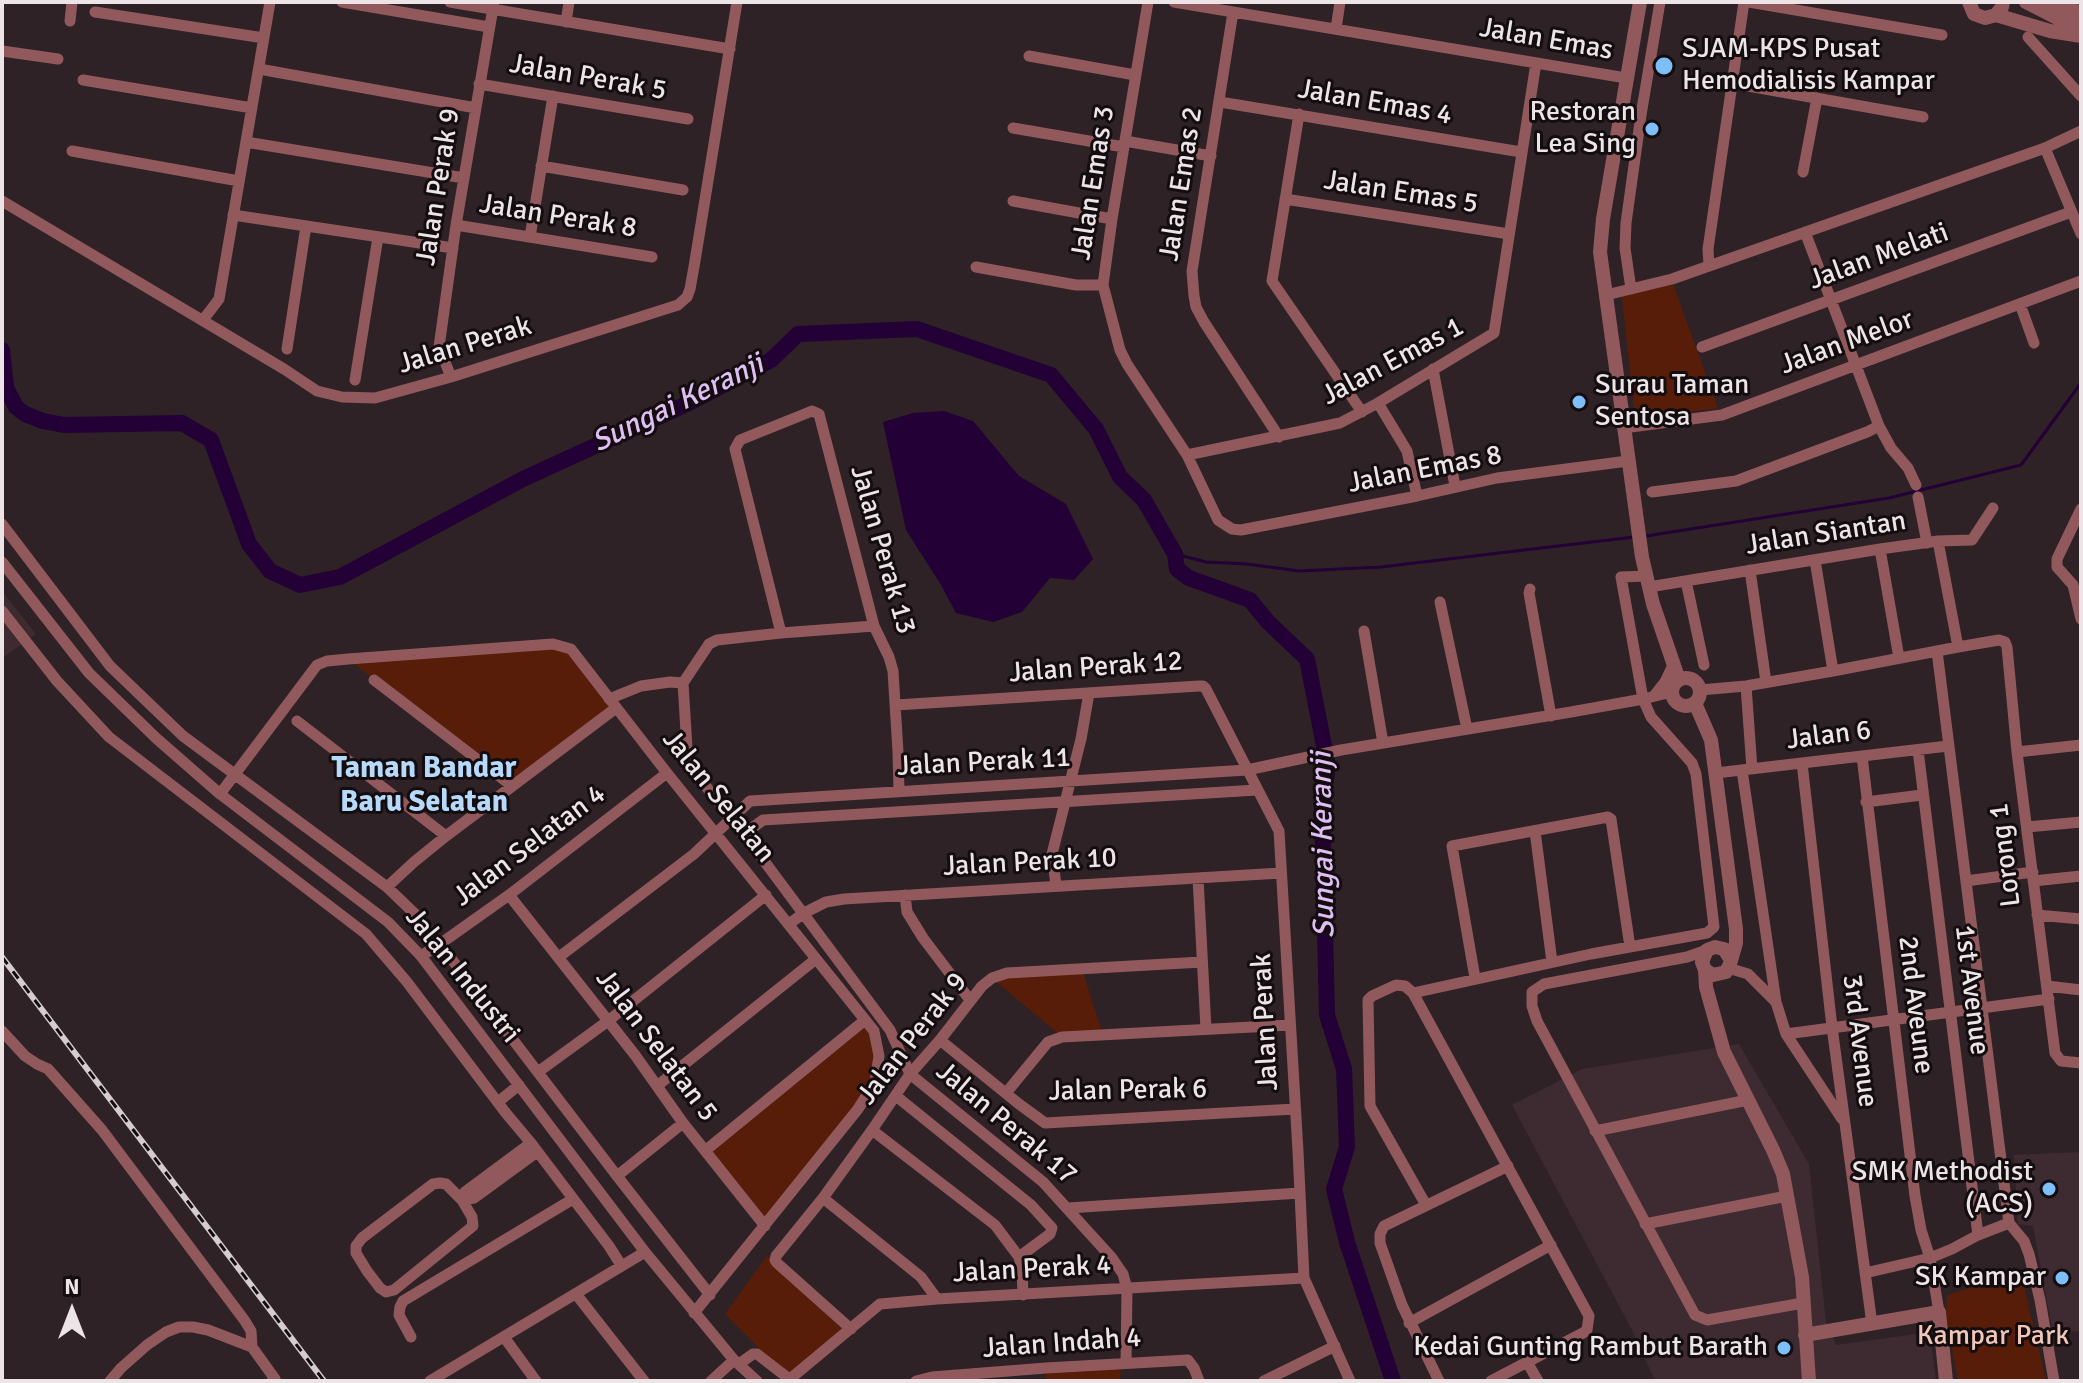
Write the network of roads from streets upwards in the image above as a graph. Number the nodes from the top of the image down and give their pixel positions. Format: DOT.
graph roads {
  1 [pos="72,2"];
  2 [pos="270,2"];
  3 [pos="342,2"];
  4 [pos="450,2"];
  5 [pos="569,2"];
  6 [pos="737,2"];
  7 [pos="1148,2"];
  8 [pos="1174,2"];
  9 [pos="1340,2"];
  10 [pos="1640,2"];
  11 [pos="1660,2"];
  12 [pos="1746,2"];
  13 [pos="1966,2"];
  14 [pos="2025,2"];
  15 [pos="493,6"];
  16 [pos="1999,9"];
  17 [pos="95,12"];
  18 [pos="1233,12"];
  19 [pos="2081,12"];
  20 [pos="70,21"];
  21 [pos="566,22"];
  22 [pos="2081,24"];
  23 [pos="489,27"];
  24 [pos="1336,29"];
  25 [pos="1942,35"];
  26 [pos="2081,36"];
  27 [pos="2028,37"];
  28 [pos="264,38"];
  29 [pos="730,49"];
  30 [pos="2,51"];
  31 [pos="1029,56"];
  32 [pos="58,59"];
  33 [pos="1536,63"];
  34 [pos="259,69"];
  35 [pos="1135,75"];
  36 [pos="1626,78"];
  37 [pos="83,80"];
  38 [pos="1731,83"];
  39 [pos="479,84"];
  40 [pos="553,96"];
  41 [pos="2081,96"];
  42 [pos="1817,98"];
  43 [pos="1220,102"];
  44 [pos="252,108"];
  45 [pos="476,108"];
  46 [pos="1620,112"];
  47 [pos="1299,114"];
  48 [pos="1641,115"];
  49 [pos="1923,117"];
  50 [pos="688,119"];
  51 [pos="1013,128"];
  52 [pos="2081,131"];
  53 [pos="246,142"];
  54 [pos="1124,144"];
  55 [pos="2045,148"];
  56 [pos="72,151"];
  57 [pos="1521,152"];
  58 [pos="1211,156"];
  59 [pos="541,166"];
  60 [pos="1803,172"];
  61 [pos="464,178"];
  62 [pos="239,181"];
  63 [pos="683,190"];
  64 [pos="1285,199"];
  65 [pos="2,201"];
  66 [pos="1013,201"];
  67 [pos="2071,212"];
  68 [pos="233,215"];
  69 [pos="1112,219"];
  70 [pos="456,225"];
  71 [pos="306,226"];
  72 [pos="1805,232"];
  73 [pos="1509,234"];
  74 [pos="2081,234"];
  75 [pos="378,237"];
  76 [pos="530,237"];
  77 [pos="453,248"];
  78 [pos="652,257"];
  79 [pos="1709,266"];
  80 [pos="976,267"];
  81 [pos="2081,281"];
  82 [pos="1103,285"];
  83 [pos="1631,289"];
  84 [pos="1606,295"];
  85 [pos="1830,300"];
  86 [pos="2020,304"];
  87 [pos="203,320"];
  88 [pos="2034,343"];
  89 [pos="1702,347"];
  90 [pos="287,349"];
  91 [pos="1854,365"];
  92 [pos="1433,369"];
  93 [pos="451,377"];
  94 [pos="355,380"];
  95 [pos="1378,403"];
  96 [pos="1362,412"];
  97 [pos="1879,426"];
  98 [pos="1623,428"];
  99 [pos="1279,437"];
  100 [pos="1187,455"];
  101 [pos="1628,461"];
  102 [pos="1455,486"];
  103 [pos="1652,492"];
  104 [pos="1417,496"];
  105 [pos="1993,508"];
  106 [pos="2081,509"];
  107 [pos="2,524"];
  108 [pos="1232,529"];
  109 [pos="1932,542"];
  110 [pos="1880,549"];
  111 [pos="1815,560"];
  112 [pos="2,562"];
  113 [pos="1750,570"];
  114 [pos="1686,581"];
  115 [pos="1648,582"];
  116 [pos="1530,589"];
  117 [pos="1440,602"];
  118 [pos="2,611"];
  119 [pos="2081,619"];
  120 [pos="874,626"];
  121 [pos="1364,631"];
  122 [pos="781,633"];
  123 [pos="1958,647"];
  124 [pos="1937,651"];
  125 [pos="1899,658"];
  126 [pos="1673,665"];
  127 [pos="1704,665"];
  128 [pos="1833,671"];
  129 [pos="374,680"];
  130 [pos="1766,682"];
  131 [pos="683,683"];
  132 [pos="1675,686"];
  133 [pos="1746,686"];
  134 [pos="1089,693"];
  135 [pos="1698,696"];
  136 [pos="1648,698"];
  137 [pos="612,703"];
  138 [pos="896,705"];
  139 [pos="1551,716"];
  140 [pos="297,721"];
  141 [pos="1467,729"];
  142 [pos="1383,743"];
  143 [pos="2081,745"];
  144 [pos="1948,746"];
  145 [pos="1918,750"];
  146 [pos="2017,752"];
  147 [pos="1862,756"];
  148 [pos="1802,763"];
  149 [pos="1247,770"];
  150 [pos="1747,770"];
  151 [pos="667,773"];
  152 [pos="1716,773"];
  153 [pos="235,776"];
  154 [pos="1071,782"];
  155 [pos="512,786"];
  156 [pos="1257,790"];
  157 [pos="899,791"];
  158 [pos="220,794"];
  159 [pos="1922,795"];
  160 [pos="1065,801"];
  161 [pos="1866,802"];
  162 [pos="731,817"];
  163 [pos="2081,822"];
  164 [pos="2027,827"];
  165 [pos="1535,831"];
  166 [pos="715,832"];
  167 [pos="744,834"];
  168 [pos="446,836"];
  169 [pos="1725,841"];
  170 [pos="1704,843"];
  171 [pos="1281,873"];
  172 [pos="2033,876"];
  173 [pos="2081,876"];
  174 [pos="1198,878"];
  175 [pos="1966,881"];
  176 [pos="1056,885"];
  177 [pos="387,887"];
  178 [pos="509,895"];
  179 [pos="766,895"];
  180 [pos="905,895"];
  181 [pos="804,913"];
  182 [pos="2037,915"];
  183 [pos="1735,919"];
  184 [pos="2081,919"];
  185 [pos="789,924"];
  186 [pos="440,944"];
  187 [pos="1630,947"];
  188 [pos="1711,948"];
  189 [pos="421,956"];
  190 [pos="559,957"];
  191 [pos="816,959"];
  192 [pos="1673,960"];
  193 [pos="1202,962"];
  194 [pos="1552,962"];
  195 [pos="1717,968"];
  196 [pos="1475,978"];
  197 [pos="2081,990"];
  198 [pos="2048,992"];
  199 [pos="1413,993"];
  200 [pos="970,1000"];
  201 [pos="1776,1002"];
  202 [pos="1982,1006"];
  203 [pos="1949,1011"];
  204 [pos="1892,1018"];
  205 [pos="865,1020"];
  206 [pos="608,1021"];
  207 [pos="1290,1025"];
  208 [pos="1832,1027"];
  209 [pos="1206,1029"];
  210 [pos="2,1031"];
  211 [pos="1786,1034"];
  212 [pos="940,1040"];
  213 [pos="2081,1063"];
  214 [pos="538,1072"];
  215 [pos="910,1074"];
  216 [pos="519,1085"];
  217 [pos="657,1086"];
  218 [pos="1006,1093"];
  219 [pos="896,1096"];
  220 [pos="1748,1100"];
  221 [pos="498,1102"];
  222 [pos="1295,1109"];
  223 [pos="683,1123"];
  224 [pos="1845,1124"];
  225 [pos="872,1130"];
  226 [pos="1595,1131"];
  227 [pos="534,1148"];
  228 [pos="706,1150"];
  229 [pos="1508,1166"];
  230 [pos="617,1176"];
  231 [pos="1300,1193"];
  232 [pos="1787,1196"];
  233 [pos="823,1198"];
  234 [pos="573,1199"];
  235 [pos="462,1200"];
  236 [pos="1426,1205"];
  237 [pos="1068,1208"];
  238 [pos="2009,1223"];
  239 [pos="1645,1224"];
  240 [pos="765,1226"];
  241 [pos="1978,1235"];
  242 [pos="1551,1245"];
  243 [pos="645,1252"];
  244 [pos="1019,1257"];
  245 [pos="1930,1258"];
  246 [pos="621,1265"];
  247 [pos="1865,1273"];
  248 [pos="1304,1278"];
  249 [pos="1127,1289"];
  250 [pos="576,1294"];
  251 [pos="710,1295"];
  252 [pos="1023,1295"];
  253 [pos="937,1299"];
  254 [pos="1803,1303"];
  255 [pos="1939,1312"];
  256 [pos="694,1313"];
  257 [pos="1409,1323"];
  258 [pos="1872,1324"];
  259 [pos="851,1329"];
  260 [pos="1805,1335"];
  261 [pos="411,1337"];
  262 [pos="504,1337"];
  263 [pos="1335,1346"];
  264 [pos="252,1347"];
  265 [pos="737,1362"];
  266 [pos="1527,1362"];
  267 [pos="1126,1363"];
  268 [pos="718,1379"];
  269 [pos="274,1380"];
  270 [pos="791,1380"];
  271 [pos="110,1381"];
  272 [pos="430,1381"];
  273 [pos="536,1381"];
  274 [pos="644,1381"];
  275 [pos="757,1381"];
  276 [pos="916,1381"];
  277 [pos="1199,1381"];
  278 [pos="1264,1381"];
  279 [pos="1350,1381"];
  280 [pos="1439,1381"];
  281 [pos="1491,1381"];
  282 [pos="1538,1381"];
  283 [pos="1809,1381"];
  284 [pos="1946,1381"];
  285 [pos="2054,1381"];
  1 -- 20 [label="street"];
  2 -- 28 [label="street"];
  3 -- 23 [label="street"];
  4 -- 15 [label="street"];
  5 -- 21 [label="street"];
  6 -- 29 [label="street, Jalan Perak"];
  7 -- 35 [label="street, Jalan Emas 3"];
  8 -- 18 [label="street, Jalan Emas"];
  9 -- 24 [label="street"];
  10 -- 36 [label="street"];
  11 -- 48 [label="street"];
  12 -- 25 [label="street"];
  12 -- 38 [label="street"];
  13 -- 16 [label="street"];
  14 -- 19 [label="street"];
  14 -- 22 [label="street"];
  15 -- 21 [label="street"];
  15 -- 23 [label="street, Jalan Perak 9"];
  16 -- 26 [label="street"];
  17 -- 28 [label="street"];
  18 -- 24 [label="street, Jalan Emas"];
  18 -- 43 [label="street, Jalan Emas 2"];
  21 -- 29 [label="street"];
  23 -- 39 [label="street, Jalan Perak 9"];
  24 -- 33 [label="street, Jalan Emas"];
  27 -- 41 [label="street"];
  28 -- 34 [label="street"];
  29 -- 93 [label="street, Jalan Perak"];
  30 -- 32 [label="street"];
  31 -- 35 [label="street"];
  33 -- 36 [label="street, Jalan Emas"];
  33 -- 57 [label="street, Jalan Emas 1"];
  34 -- 44 [label="street"];
  34 -- 45 [label="street"];
  35 -- 54 [label="street, Jalan Emas 3"];
  36 -- 46 [label="street"];
  37 -- 44 [label="street"];
  38 -- 42 [label="street"];
  38 -- 79 [label="street"];
  39 -- 40 [label="street, Jalan Perak 5"];
  39 -- 45 [label="street, Jalan Perak 9"];
  40 -- 50 [label="street, Jalan Perak 5"];
  40 -- 59 [label="street"];
  42 -- 49 [label="street"];
  42 -- 60 [label="street"];
  43 -- 47 [label="street, Jalan Emas 4"];
  43 -- 58 [label="street, Jalan Emas 2"];
  44 -- 53 [label="street"];
  45 -- 61 [label="street, Jalan Perak 9"];
  46 -- 48 [label="street"];
  46 -- 84 [label="street"];
  47 -- 57 [label="street, Jalan Emas 4"];
  47 -- 64 [label="street"];
  48 -- 83 [label="street"];
  51 -- 54 [label="street"];
  52 -- 55 [label="street"];
  53 -- 61 [label="street"];
  53 -- 62 [label="street"];
  54 -- 58 [label="street"];
  54 -- 69 [label="street, Jalan Emas 3"];
  55 -- 67 [label="street"];
  55 -- 72 [label="street"];
  56 -- 62 [label="street"];
  57 -- 73 [label="street, Jalan Emas 1"];
  58 -- 99 [label="street, Jalan Emas 2"];
  59 -- 63 [label="street"];
  59 -- 76 [label="street"];
  61 -- 70 [label="street, Jalan Perak 9"];
  62 -- 68 [label="street"];
  64 -- 73 [label="street, Jalan Emas 5"];
  64 -- 96 [label="street"];
  65 -- 87 [label="street, Jalan Perak"];
  66 -- 69 [label="street"];
  67 -- 74 [label="street"];
  67 -- 85 [label="street, Jalan Melati"];
  68 -- 71 [label="street"];
  68 -- 87 [label="street"];
  69 -- 82 [label="street, Jalan Emas 3"];
  70 -- 76 [label="street, Jalan Perak 8"];
  70 -- 77 [label="street, Jalan Perak 9"];
  71 -- 75 [label="street"];
  71 -- 90 [label="street"];
  72 -- 79 [label="street"];
  72 -- 85 [label="street"];
  73 -- 92 [label="street, Jalan Emas 1"];
  75 -- 77 [label="street"];
  75 -- 94 [label="street"];
  76 -- 78 [label="street, Jalan Perak 8"];
  77 -- 93 [label="street, Jalan Perak 9"];
  79 -- 83 [label="street"];
  80 -- 82 [label="street"];
  81 -- 86 [label="street, Jalan Melor"];
  82 -- 100 [label="street, Jalan Emas 3"];
  83 -- 84 [label="street"];
  84 -- 98 [label="street"];
  85 -- 89 [label="street, Jalan Melati"];
  85 -- 91 [label="street"];
  86 -- 88 [label="street"];
  86 -- 91 [label="street, Jalan Melor"];
  87 -- 93 [label="street, Jalan Perak"];
  91 -- 97 [label="street"];
  91 -- 98 [label="street, Jalan Melor"];
  92 -- 95 [label="street, Jalan Emas 1"];
  92 -- 102 [label="street"];
  95 -- 96 [label="street, Jalan Emas 1"];
  95 -- 104 [label="street"];
  96 -- 99 [label="street, Jalan Emas 1"];
  97 -- 103 [label="street"];
  97 -- 109 [label="street"];
  98 -- 101 [label="street"];
  99 -- 100 [label="street, Jalan Emas 1"];
  100 -- 108 [label="street, Jalan Emas 3"];
  101 -- 102 [label="street, Jalan Emas 8"];
  101 -- 115 [label="street"];
  102 -- 104 [label="street, Jalan Emas 8"];
  104 -- 108 [label="street, Jalan Emas 8"];
  105 -- 109 [label="street, Jalan Siantan"];
  106 -- 119 [label="street"];
  107 -- 153 [label="street"];
  109 -- 110 [label="street, Jalan Siantan"];
  109 -- 123 [label="street"];
  110 -- 111 [label="street, Jalan Siantan"];
  110 -- 125 [label="street"];
  111 -- 113 [label="street, Jalan Siantan"];
  111 -- 128 [label="street"];
  112 -- 158 [label="street, Jalan Industri"];
  113 -- 114 [label="street, Jalan Siantan"];
  113 -- 130 [label="street"];
  114 -- 115 [label="street, Jalan Siantan"];
  114 -- 127 [label="street"];
  115 -- 126 [label="street"];
  115 -- 136 [label="street, Jalan Siantan"];
  116 -- 139 [label="street"];
  117 -- 141 [label="street"];
  118 -- 221 [label="street, Jalan Industri"];
  120 -- 122 [label="street"];
  120 -- 122 [label="street, Jalan Perak 13"];
  120 -- 138 [label="street, Jalan Perak 13"];
  121 -- 142 [label="street"];
  122 -- 131 [label="street"];
  123 -- 124 [label="street"];
  123 -- 146 [label="street, Lorong 1"];
  124 -- 125 [label="street"];
  124 -- 144 [label="street"];
  125 -- 128 [label="street"];
  126 -- 132 [label="street"];
  126 -- 136 [label="street"];
  128 -- 130 [label="street"];
  129 -- 155 [label="street"];
  130 -- 133 [label="street"];
  131 -- 137 [label="street"];
  131 -- 162 [label="street, Jalan Perak 17"];
  132 -- 135 [label="street"];
  132 -- 135 [label="street"];
  132 -- 136 [label="street, Jalan Perak 11"];
  133 -- 135 [label="street"];
  133 -- 150 [label="street"];
  134 -- 138 [label="street, Jalan Perak 12"];
  134 -- 149 [label="street, Jalan Perak 12"];
  134 -- 154 [label="street"];
  135 -- 152 [label="street"];
  136 -- 139 [label="street, Jalan Perak 11"];
  136 -- 170 [label="street"];
  137 -- 151 [label="street, Jalan Selatan"];
  137 -- 153 [label="street, Jalan Selatan"];
  137 -- 155 [label="street"];
  138 -- 157 [label="street, Jalan Perak 13"];
  139 -- 141 [label="street, Jalan Perak 11"];
  140 -- 168 [label="street"];
  141 -- 142 [label="street, Jalan Perak 11"];
  142 -- 149 [label="street, Jalan Perak 11"];
  143 -- 146 [label="street"];
  144 -- 145 [label="street, Jalan 6"];
  144 -- 175 [label="street"];
  145 -- 147 [label="street, Jalan 6"];
  145 -- 159 [label="street, 1st Avenue"];
  146 -- 164 [label="street, Lorong 1"];
  147 -- 148 [label="street, Jalan 6"];
  147 -- 161 [label="street, 2nd Aveune"];
  148 -- 150 [label="street, Jalan 6"];
  148 -- 208 [label="street, 3rd Avenue"];
  149 -- 154 [label="street, Jalan Perak 11"];
  149 -- 156 [label="street, Jalan Perak"];
  150 -- 152 [label="street, Jalan 6"];
  150 -- 201 [label="street"];
  151 -- 166 [label="street, Jalan Selatan"];
  151 -- 178 [label="street, Jalan Selatan 4"];
  152 -- 169 [label="street"];
  153 -- 158 [label="street, Jalan Selatan"];
  153 -- 177 [label="street"];
  154 -- 157 [label="street, Jalan Perak 11"];
  154 -- 160 [label="street"];
  155 -- 168 [label="street"];
  156 -- 160 [label="street, Jalan Perak 11"];
  156 -- 171 [label="street, Jalan Perak"];
  157 -- 162 [label="street, Jalan Perak 11"];
  158 -- 189 [label="street, Jalan Industri"];
  159 -- 161 [label="street"];
  159 -- 203 [label="street, 1st Avenue"];
  160 -- 167 [label="street, Jalan Perak 11"];
  160 -- 176 [label="street"];
  161 -- 204 [label="street, 2nd Aveune"];
  162 -- 166 [label="street, Jalan Perak 11"];
  162 -- 167 [label="street, Jalan Perak 17"];
  163 -- 164 [label="street"];
  164 -- 172 [label="street, Lorong 1"];
  165 -- 187 [label="street"];
  165 -- 194 [label="street"];
  165 -- 196 [label="street"];
  166 -- 179 [label="street, Jalan Selatan"];
  166 -- 190 [label="street, Jalan Perak 11"];
  167 -- 181 [label="street, Jalan Perak 17"];
  168 -- 177 [label="street"];
  169 -- 170 [label="street"];
  169 -- 183 [label="street"];
  170 -- 187 [label="street"];
  171 -- 174 [label="street, Jalan Perak 10"];
  171 -- 207 [label="street, Jalan Perak"];
  172 -- 173 [label="street"];
  172 -- 175 [label="street"];
  172 -- 182 [label="street, Lorong 1"];
  174 -- 176 [label="street, Jalan Perak 10"];
  174 -- 193 [label="street"];
  175 -- 202 [label="street"];
  176 -- 180 [label="street, Jalan Perak 10"];
  177 -- 186 [label="street"];
  178 -- 186 [label="street, Jalan Selatan 4"];
  178 -- 190 [label="street, Jalan Selatan 5"];
  179 -- 185 [label="street, Jalan Selatan"];
  179 -- 206 [label="street"];
  180 -- 181 [label="street, Jalan Perak 10"];
  180 -- 200 [label="street"];
  181 -- 185 [label="street, Jalan Perak 10"];
  181 -- 215 [label="street, Jalan Perak 17"];
  182 -- 184 [label="street"];
  182 -- 198 [label="street, Lorong 1"];
  183 -- 188 [label="street"];
  183 -- 195 [label="street"];
  185 -- 191 [label="street, Jalan Selatan"];
  186 -- 189 [label="street, Jalan Selatan 4"];
  186 -- 214 [label="street"];
  187 -- 194 [label="street"];
  188 -- 192 [label="street"];
  188 -- 195 [label="street"];
  188 -- 195 [label="street"];
  189 -- 216 [label="street, Jalan Industri"];
  190 -- 206 [label="street, Jalan Selatan 5"];
  191 -- 205 [label="street, Jalan Selatan"];
  191 -- 217 [label="street"];
  192 -- 195 [label="street"];
  192 -- 226 [label="street"];
  193 -- 200 [label="street, Jalan Perak 9"];
  193 -- 209 [label="street"];
  194 -- 196 [label="street"];
  195 -- 201 [label="street"];
  195 -- 220 [label="street"];
  196 -- 199 [label="street"];
  197 -- 198 [label="street"];
  198 -- 202 [label="street"];
  198 -- 213 [label="street, Lorong 1"];
  199 -- 229 [label="street"];
  199 -- 236 [label="street"];
  200 -- 212 [label="street, Jalan Perak 9"];
  201 -- 211 [label="street"];
  202 -- 203 [label="street"];
  202 -- 238 [label="street"];
  203 -- 204 [label="street"];
  203 -- 241 [label="street, 1st Avenue"];
  204 -- 208 [label="street"];
  204 -- 245 [label="street, 2nd Aveune"];
  205 -- 228 [label="street"];
  205 -- 240 [label="street, Jalan Selatan"];
  206 -- 214 [label="street"];
  206 -- 217 [label="street, Jalan Selatan 5"];
  207 -- 209 [label="street"];
  207 -- 222 [label="street, Jalan Perak"];
  208 -- 211 [label="street"];
  208 -- 224 [label="street, 3rd Avenue"];
  209 -- 218 [label="street"];
  210 -- 264 [label="street"];
  211 -- 224 [label="street"];
  212 -- 215 [label="street, Jalan Perak 9"];
  212 -- 218 [label="street, Jalan Perak 6"];
  214 -- 230 [label="street"];
  215 -- 219 [label="street, Jalan Perak 9"];
  215 -- 237 [label="street, Jalan Perak 17"];
  216 -- 221 [label="street"];
  216 -- 243 [label="street, Jalan Industri"];
  217 -- 223 [label="street, Jalan Selatan 5"];
  218 -- 222 [label="street, Jalan Perak 6"];
  219 -- 225 [label="street, Jalan Perak 9"];
  219 -- 244 [label="street"];
  220 -- 226 [label="street"];
  220 -- 232 [label="street"];
  221 -- 227 [label="street, Jalan Industri"];
  222 -- 231 [label="street, Jalan Perak"];
  223 -- 228 [label="street, Jalan Selatan 5"];
  223 -- 230 [label="street"];
  224 -- 247 [label="street, 3rd Avenue"];
  225 -- 233 [label="street, Jalan Perak 9"];
  225 -- 244 [label="street"];
  226 -- 239 [label="street"];
  227 -- 234 [label="street, Jalan Industri"];
  227 -- 235 [label="street"];
  228 -- 240 [label="street, Jalan Selatan 5"];
  229 -- 236 [label="street"];
  229 -- 242 [label="street"];
  230 -- 251 [label="street"];
  231 -- 237 [label="street"];
  231 -- 248 [label="street, Jalan Perak"];
  232 -- 239 [label="street"];
  232 -- 254 [label="street"];
  233 -- 253 [label="street"];
  233 -- 259 [label="street, Jalan Perak 9"];
  234 -- 246 [label="street, Jalan Industri"];
  234 -- 261 [label="street"];
  235 -- 235 [label="street"];
  236 -- 257 [label="street"];
  237 -- 249 [label="street, Jalan Perak 17"];
  238 -- 241 [label="street"];
  238 -- 285 [label="street"];
  239 -- 254 [label="street"];
  240 -- 251 [label="street, Jalan Selatan"];
  241 -- 245 [label="street"];
  242 -- 257 [label="street"];
  242 -- 266 [label="street"];
  243 -- 246 [label="street"];
  243 -- 256 [label="street, Jalan Industri"];
  244 -- 252 [label="street"];
  245 -- 247 [label="street"];
  245 -- 255 [label="street, 2nd Aveune"];
  246 -- 250 [label="street"];
  247 -- 258 [label="street, 3rd Avenue"];
  248 -- 249 [label="street, Jalan Perak 4"];
  248 -- 263 [label="street"];
  249 -- 252 [label="street, Jalan Perak 4"];
  249 -- 267 [label="street"];
  250 -- 262 [label="street"];
  250 -- 274 [label="street"];
  251 -- 256 [label="street, Jalan Selatan"];
  252 -- 253 [label="street, Jalan Perak 4"];
  253 -- 259 [label="street, Jalan Perak 4"];
  254 -- 260 [label="street"];
  255 -- 258 [label="street"];
  255 -- 284 [label="street"];
  256 -- 265 [label="street, Jalan Industri"];
  257 -- 280 [label="street"];
  258 -- 260 [label="street"];
  259 -- 270 [label="street, Jalan Perak 4"];
  260 -- 283 [label="street"];
  262 -- 272 [label="street"];
  262 -- 273 [label="street"];
  263 -- 278 [label="street"];
  263 -- 279 [label="street"];
  264 -- 269 [label="street"];
  264 -- 271 [label="street"];
  265 -- 268 [label="street"];
  265 -- 270 [label="street"];
  265 -- 275 [label="street, Jalan Industri"];
  266 -- 281 [label="street"];
  266 -- 282 [label="street"];
  267 -- 276 [label="street, Jalan Indah 4"];
  267 -- 277 [label="street, Jalan Indah 4"];
}
